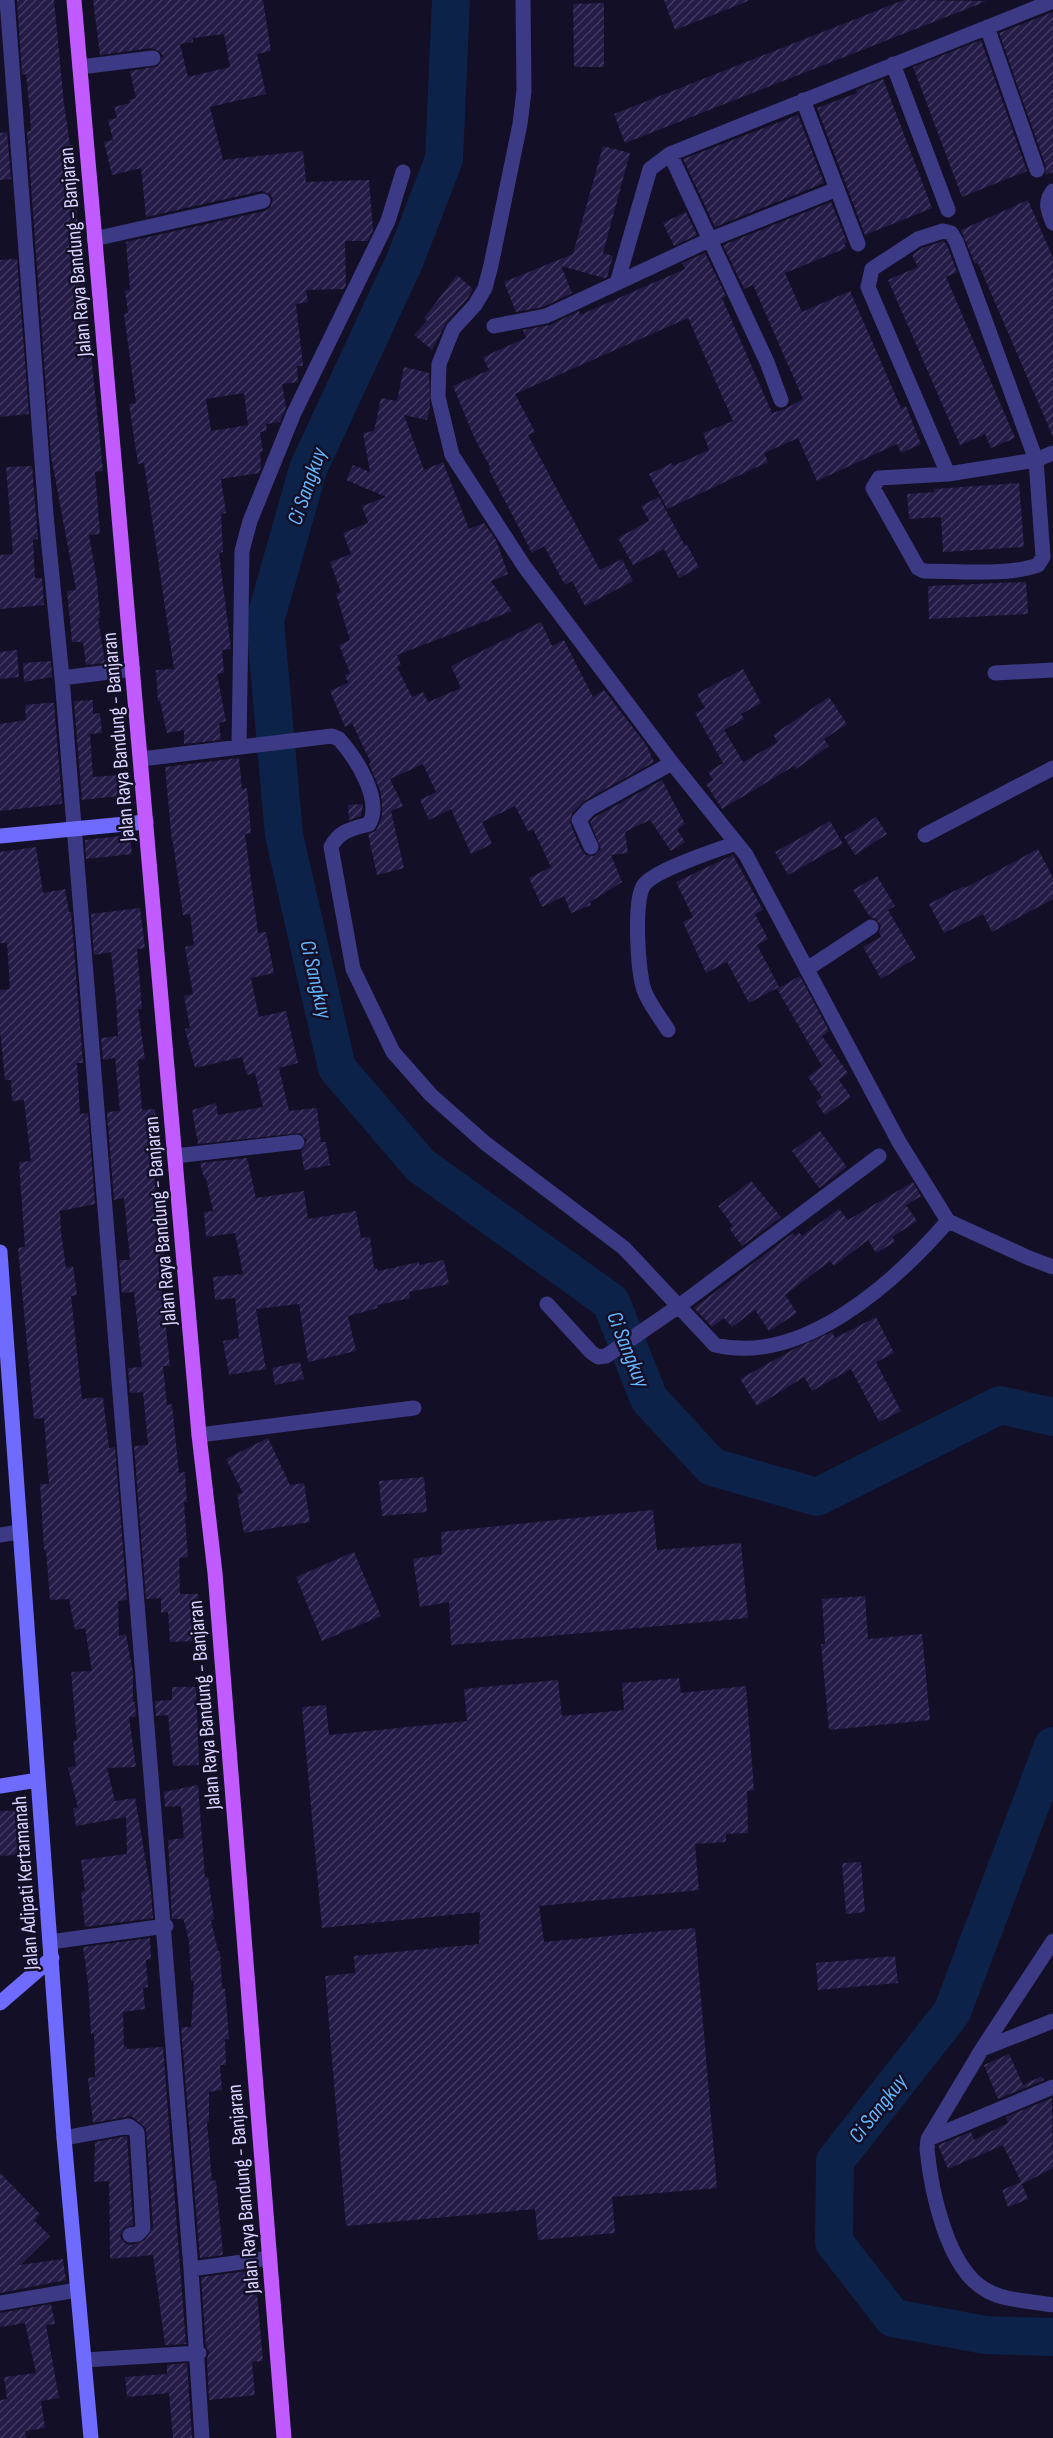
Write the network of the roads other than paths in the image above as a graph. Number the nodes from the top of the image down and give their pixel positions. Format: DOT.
graph roads {
  1 [pos="7,0"];
  2 [pos="74,0"];
  3 [pos="523,0"];
  4 [pos="1053,2"];
  5 [pos="987,27"];
  6 [pos="153,58"];
  7 [pos="893,64"];
  8 [pos="80,67"];
  9 [pos="803,100"];
  10 [pos="670,153"];
  11 [pos="1036,170"];
  12 [pos="403,172"];
  13 [pos="837,189"];
  14 [pos="1053,191"];
  15 [pos="263,201"];
  16 [pos="948,210"];
  17 [pos="1053,223"];
  18 [pos="94,239"];
  19 [pos="709,240"];
  20 [pos="858,244"];
  21 [pos="617,283"];
  22 [pos="494,326"];
  23 [pos="781,400"];
  24 [pos="1053,453"];
  25 [pos="1036,460"];
  26 [pos="948,474"];
  27 [pos="133,669"];
  28 [pos="1053,670"];
  29 [pos="995,673"];
  30 [pos="62,678"];
  31 [pos="241,747"];
  32 [pos="141,759"];
  33 [pos="672,763"];
  34 [pos="1053,768"];
  35 [pos="146,822"];
  36 [pos="74,828"];
  37 [pos="0,836"];
  38 [pos="925,836"];
  39 [pos="736,843"];
  40 [pos="591,847"];
  41 [pos="871,927"];
  42 [pos="807,969"];
  43 [pos="668,1030"];
  44 [pos="297,1142"];
  45 [pos="175,1156"];
  46 [pos="879,1156"];
  47 [pos="948,1221"];
  48 [pos="0,1252"];
  49 [pos="1053,1267"];
  50 [pos="1,1278"];
  51 [pos="547,1304"];
  52 [pos="679,1306"];
  53 [pos="5,1383"];
  54 [pos="414,1408"];
  55 [pos="199,1435"];
  56 [pos="19,1532"];
  57 [pos="0,1535"];
  58 [pos="38,1780"];
  59 [pos="0,1786"];
  60 [pos="162,1927"];
  61 [pos="1053,1941"];
  62 [pos="50,1942"];
  63 [pos="52,1958"];
  64 [pos="0,2003"];
  65 [pos="1053,2021"];
  66 [pos="982,2049"];
  67 [pos="1053,2087"];
  68 [pos="64,2138"];
  69 [pos="928,2139"];
  70 [pos="130,2235"];
  71 [pos="270,2258"];
  72 [pos="191,2269"];
  73 [pos="77,2290"];
  74 [pos="0,2303"];
  75 [pos="1053,2305"];
  76 [pos="195,2354"];
  77 [pos="84,2360"];
  78 [pos="91,2438"];
  79 [pos="202,2438"];
  80 [pos="284,2438"];
  1 -- 30 [label="street"];
  2 -- 8 [label="main road, Jalan Raya Bandung - Banjaran"];
  3 -- 33 [label="street"];
  4 -- 5 [label="street"];
  5 -- 7 [label="street"];
  5 -- 11 [label="street"];
  6 -- 8 [label="street"];
  7 -- 9 [label="street"];
  7 -- 16 [label="street"];
  8 -- 18 [label="main road, Jalan Raya Bandung - Banjaran"];
  9 -- 10 [label="street"];
  9 -- 13 [label="street"];
  10 -- 19 [label="street"];
  10 -- 21 [label="street"];
  12 -- 31 [label="street"];
  13 -- 19 [label="street"];
  13 -- 20 [label="street"];
  14 -- 17 [label="street"];
  15 -- 18 [label="street"];
  18 -- 27 [label="main road, Jalan Raya Bandung - Banjaran"];
  19 -- 21 [label="street"];
  19 -- 23 [label="street"];
  21 -- 22 [label="street"];
  24 -- 25 [label="street"];
  25 -- 26 [label="street"];
  25 -- 26 [label="street"];
  25 -- 26 [label="street"];
  27 -- 30 [label="street"];
  27 -- 32 [label="main road, Jalan Raya Bandung - Banjaran"];
  28 -- 29 [label="street"];
  30 -- 36 [label="street"];
  31 -- 32 [label="street"];
  31 -- 52 [label="street"];
  32 -- 35 [label="main road, Jalan Raya Bandung - Banjaran"];
  33 -- 39 [label="street"];
  33 -- 40 [label="street"];
  34 -- 38 [label="street"];
  35 -- 36 [label="main road"];
  35 -- 45 [label="main road, Jalan Raya Bandung - Banjaran"];
  36 -- 37 [label="main road"];
  36 -- 60 [label="street"];
  39 -- 42 [label="street"];
  39 -- 43 [label="street"];
  41 -- 42 [label="street"];
  42 -- 47 [label="street"];
  44 -- 45 [label="street"];
  45 -- 55 [label="main road, Jalan Raya Bandung - Banjaran"];
  46 -- 52 [label="street"];
  47 -- 49 [label="street"];
  47 -- 52 [label="street"];
  48 -- 50 [label="main road, Jalan Adipati Kertamanah"];
  50 -- 53 [label="main road, Jalan Adipati Kertamanah"];
  51 -- 52 [label="street"];
  53 -- 56 [label="main road, Jalan Adipati Kertamanah"];
  54 -- 55 [label="street"];
  55 -- 71 [label="main road, Jalan Raya Bandung - Banjaran"];
  56 -- 57 [label="street"];
  56 -- 58 [label="main road, Jalan Adipati Kertamanah"];
  58 -- 59 [label="main road"];
  58 -- 62 [label="main road, Jalan Adipati Kertamanah"];
  60 -- 62 [label="street"];
  60 -- 72 [label="street"];
  61 -- 66 [label="street"];
  62 -- 63 [label="main road, Jalan Adipati Kertamanah"];
  63 -- 64 [label="main road"];
  63 -- 68 [label="main road, Jalan Adipati Kertamanah"];
  65 -- 66 [label="street"];
  66 -- 69 [label="street"];
  67 -- 69 [label="street"];
  68 -- 70 [label="street"];
  68 -- 73 [label="main road, Jalan Adipati Kertamanah"];
  69 -- 75 [label="street"];
  71 -- 72 [label="street"];
  71 -- 80 [label="main road, Jalan Raya Bandung - Banjaran"];
  72 -- 76 [label="street"];
  73 -- 74 [label="street"];
  73 -- 77 [label="main road, Jalan Adipati Kertamanah"];
  76 -- 77 [label="street"];
  76 -- 79 [label="street"];
  77 -- 78 [label="main road, Jalan Adipati Kertamanah"];
}
